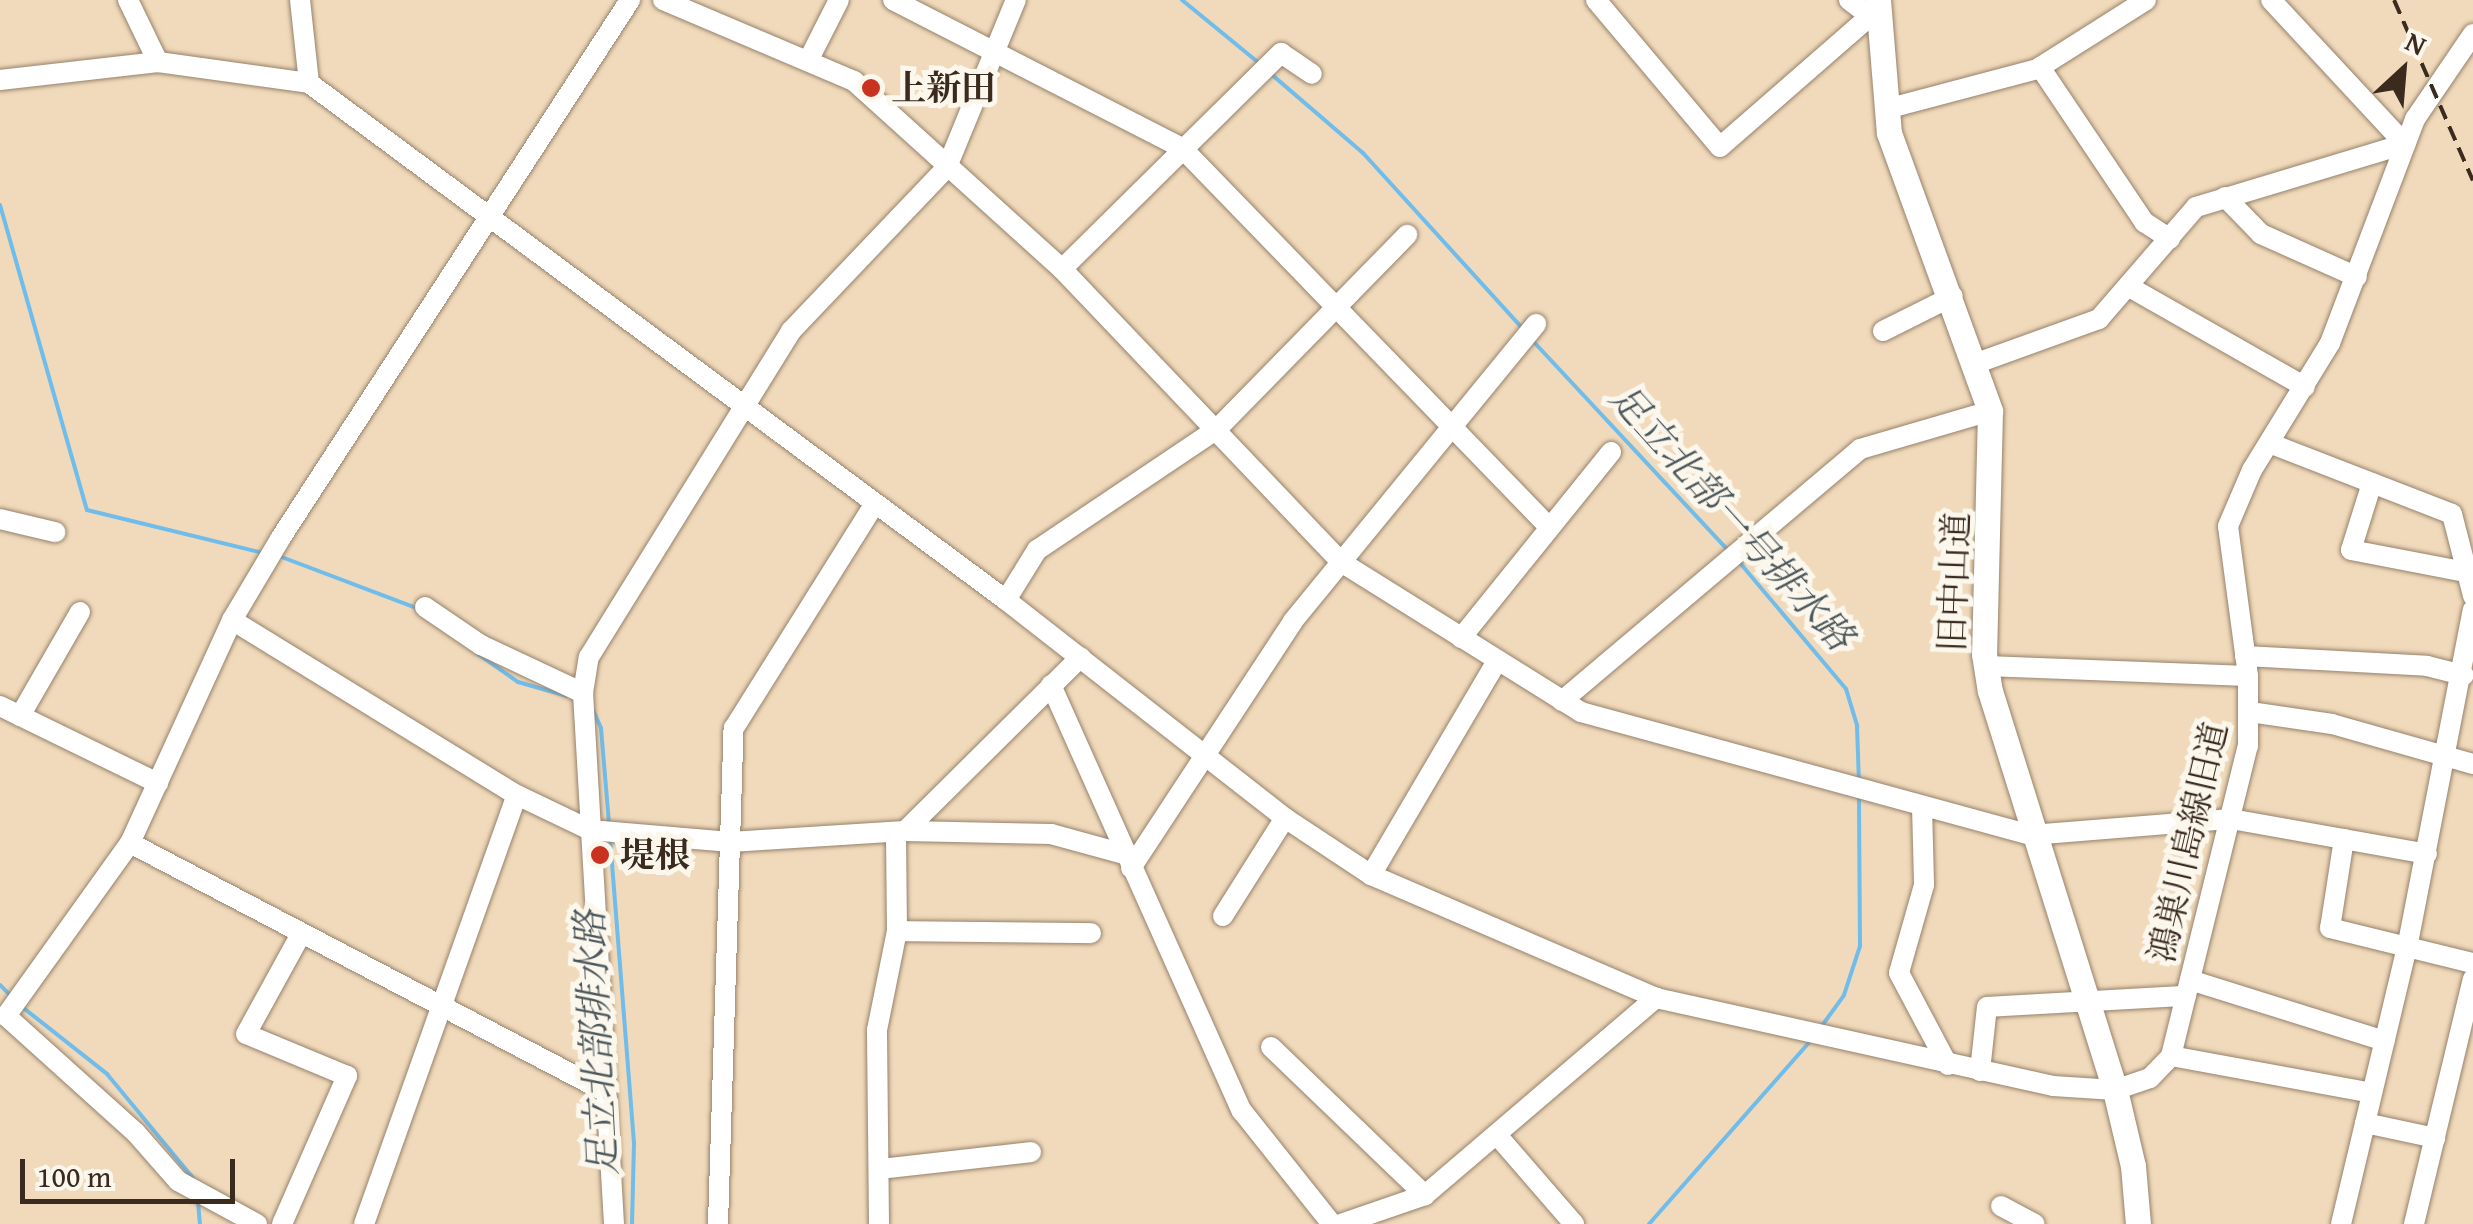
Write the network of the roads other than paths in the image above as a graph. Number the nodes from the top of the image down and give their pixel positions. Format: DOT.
graph roads {
  1 [pos="128,0"];
  2 [pos="300,0"];
  3 [pos="630,0"];
  4 [pos="663,0"];
  5 [pos="839,0"];
  6 [pos="893,0"];
  7 [pos="1016,0"];
  8 [pos="1596,0"];
  9 [pos="1849,0"];
  10 [pos="2146,0"];
  11 [pos="2270,0"];
  12 [pos="1876,10"];
  13 [pos="2473,34"];
  14 [pos="992,51"];
  15 [pos="808,61"];
  16 [pos="158,62"];
  17 [pos="2040,67"];
  18 [pos="1312,74"];
  19 [pos="0,80"];
  20 [pos="309,83"];
  21 [pos="1886,109"];
  22 [pos="2405,144"];
  23 [pos="1182,148"];
  24 [pos="946,167"];
  25 [pos="2226,196"];
  26 [pos="483,218"];
  27 [pos="1407,235"];
  28 [pos="2170,238"];
  29 [pos="1062,269"];
  30 [pos="2357,277"];
  31 [pos="2131,288"];
  32 [pos="1953,296"];
  33 [pos="1336,308"];
  34 [pos="1530,331"];
  35 [pos="1883,331"];
  36 [pos="1977,363"];
  37 [pos="2305,387"];
  38 [pos="742,408"];
  39 [pos="1990,411"];
  40 [pos="1451,427"];
  41 [pos="1217,429"];
  42 [pos="2269,443"];
  43 [pos="1611,452"];
  44 [pos="2372,483"];
  45 [pos="873,506"];
  46 [pos="0,519"];
  47 [pos="1548,526"];
  48 [pos="55,532"];
  49 [pos="1340,562"];
  50 [pos="2465,572"];
  51 [pos="2473,596"];
  52 [pos="1006,600"];
  53 [pos="425,607"];
  54 [pos="2473,610"];
  55 [pos="80,612"];
  56 [pos="232,620"];
  57 [pos="1461,638"];
  58 [pos="1080,658"];
  59 [pos="1497,661"];
  60 [pos="1986,666"];
  61 [pos="2246,666"];
  62 [pos="2464,675"];
  63 [pos="1052,685"];
  64 [pos="583,693"];
  65 [pos="1562,701"];
  66 [pos="0,706"];
  67 [pos="2250,712"];
  68 [pos="20,716"];
  69 [pos="1205,755"];
  70 [pos="2446,756"];
  71 [pos="2473,764"];
  72 [pos="158,782"];
  73 [pos="517,794"];
  74 [pos="1922,806"];
  75 [pos="1285,818"];
  76 [pos="2230,819"];
  77 [pos="590,830"];
  78 [pos="900,832"];
  79 [pos="2032,835"];
  80 [pos="2344,839"];
  81 [pos="730,842"];
  82 [pos="130,843"];
  83 [pos="2427,854"];
  84 [pos="1129,862"];
  85 [pos="1372,874"];
  86 [pos="1223,916"];
  87 [pos="897,931"];
  88 [pos="1091,933"];
  89 [pos="301,934"];
  90 [pos="2407,948"];
  91 [pos="2473,963"];
  92 [pos="2473,979"];
  93 [pos="2188,988"];
  94 [pos="1656,998"];
  95 [pos="2084,1000"];
  96 [pos="442,1011"];
  97 [pos="2385,1041"];
  98 [pos="1272,1047"];
  99 [pos="2171,1056"];
  100 [pos="1948,1065"];
  101 [pos="1980,1071"];
  102 [pos="2115,1090"];
  103 [pos="604,1091"];
  104 [pos="2372,1093"];
  105 [pos="2365,1123"];
  106 [pos="1497,1135"];
  107 [pos="2435,1138"];
  108 [pos="1032,1152"];
  109 [pos="880,1168"];
  110 [pos="1424,1196"];
  111 [pos="2001,1206"];
  112 [pos="257,1224"];
  113 [pos="282,1224"];
  114 [pos="364,1224"];
  115 [pos="614,1224"];
  116 [pos="718,1224"];
  117 [pos="879,1224"];
  118 [pos="1332,1224"];
  119 [pos="1341,1224"];
  120 [pos="1574,1224"];
  121 [pos="2035,1224"];
  122 [pos="2138,1224"];
  123 [pos="2341,1224"];
  124 [pos="2414,1224"];
  1 -- 16 [label="street"];
  2 -- 20 [label="street"];
  3 -- 26 [label="street"];
  4 -- 15 [label="street"];
  5 -- 15 [label="street"];
  6 -- 14 [label="street"];
  7 -- 14 [label="street"];
  8 -- 12 [label="street"];
  9 -- 12 [label="street"];
  10 -- 17 [label="street"];
  11 -- 22 [label="street"];
  12 -- 21 [label="main road, 旧中山道"];
  13 -- 22 [label="street, 鴻巣川島線旧道"];
  14 -- 23 [label="street"];
  14 -- 24 [label="street"];
  15 -- 24 [label="street"];
  16 -- 19 [label="street"];
  16 -- 20 [label="street"];
  17 -- 21 [label="street"];
  17 -- 28 [label="street"];
  18 -- 23 [label="street"];
  20 -- 26 [label="street"];
  21 -- 32 [label="main road, 旧中山道"];
  22 -- 25 [label="street"];
  22 -- 30 [label="street, 鴻巣川島線旧道"];
  23 -- 29 [label="street"];
  23 -- 33 [label="street"];
  24 -- 29 [label="street"];
  24 -- 38 [label="street"];
  25 -- 28 [label="street"];
  25 -- 30 [label="street"];
  26 -- 38 [label="street"];
  26 -- 56 [label="street"];
  27 -- 33 [label="street"];
  28 -- 31 [label="street"];
  29 -- 41 [label="street"];
  30 -- 37 [label="street, 鴻巣川島線旧道"];
  31 -- 36 [label="street"];
  31 -- 37 [label="street"];
  32 -- 35 [label="street"];
  32 -- 36 [label="main road, 旧中山道"];
  33 -- 40 [label="street"];
  33 -- 41 [label="street"];
  34 -- 40 [label="street"];
  36 -- 39 [label="main road, 旧中山道"];
  37 -- 42 [label="street, 鴻巣川島線旧道"];
  38 -- 45 [label="street"];
  38 -- 64 [label="street"];
  39 -- 60 [label="main road, 旧中山道"];
  39 -- 65 [label="street"];
  40 -- 47 [label="street"];
  40 -- 49 [label="street"];
  41 -- 49 [label="street"];
  41 -- 52 [label="street"];
  42 -- 44 [label="street"];
  42 -- 61 [label="street, 鴻巣川島線旧道"];
  43 -- 47 [label="street"];
  44 -- 50 [label="street"];
  44 -- 50 [label="street"];
  45 -- 52 [label="street"];
  45 -- 81 [label="street"];
  46 -- 48 [label="street"];
  47 -- 57 [label="street"];
  49 -- 57 [label="street"];
  49 -- 69 [label="street"];
  50 -- 51 [label="street"];
  52 -- 58 [label="street"];
  53 -- 64 [label="street"];
  54 -- 62 [label="street"];
  55 -- 68 [label="street"];
  56 -- 72 [label="street"];
  56 -- 73 [label="street"];
  57 -- 59 [label="street"];
  58 -- 63 [label="street"];
  58 -- 69 [label="street"];
  59 -- 65 [label="street"];
  59 -- 85 [label="street"];
  60 -- 61 [label="street"];
  60 -- 79 [label="main road, 旧中山道"];
  61 -- 62 [label="street"];
  61 -- 67 [label="street, 鴻巣川島線旧道"];
  62 -- 70 [label="street"];
  63 -- 78 [label="street"];
  63 -- 84 [label="street"];
  64 -- 77 [label="street"];
  65 -- 74 [label="street"];
  66 -- 68 [label="street"];
  67 -- 70 [label="street"];
  67 -- 76 [label="street, 鴻巣川島線旧道"];
  68 -- 72 [label="street"];
  69 -- 75 [label="street"];
  69 -- 84 [label="street"];
  70 -- 71 [label="street"];
  70 -- 83 [label="street"];
  72 -- 82 [label="street"];
  73 -- 77 [label="street"];
  73 -- 96 [label="street"];
  74 -- 79 [label="street"];
  74 -- 100 [label="street"];
  75 -- 85 [label="street"];
  75 -- 86 [label="street"];
  76 -- 79 [label="street"];
  76 -- 80 [label="street"];
  76 -- 93 [label="street, 鴻巣川島線旧道"];
  77 -- 81 [label="street"];
  77 -- 103 [label="street"];
  78 -- 81 [label="street"];
  78 -- 84 [label="street"];
  78 -- 87 [label="street"];
  79 -- 95 [label="main road, 旧中山道"];
  80 -- 83 [label="street"];
  80 -- 90 [label="street"];
  81 -- 116 [label="street"];
  82 -- 89 [label="street"];
  82 -- 112 [label="street"];
  83 -- 90 [label="street"];
  84 -- 118 [label="street"];
  85 -- 94 [label="street"];
  87 -- 88 [label="street"];
  87 -- 109 [label="street"];
  89 -- 96 [label="street"];
  89 -- 113 [label="street"];
  90 -- 91 [label="street"];
  90 -- 97 [label="street"];
  92 -- 107 [label="street"];
  93 -- 95 [label="street"];
  93 -- 97 [label="street"];
  93 -- 99 [label="street, 鴻巣川島線旧道"];
  94 -- 100 [label="street"];
  94 -- 106 [label="street"];
  95 -- 101 [label="street"];
  95 -- 102 [label="main road, 旧中山道"];
  96 -- 103 [label="street"];
  96 -- 114 [label="street"];
  97 -- 104 [label="street"];
  98 -- 110 [label="street"];
  99 -- 102 [label="street"];
  99 -- 104 [label="street"];
  100 -- 101 [label="street"];
  101 -- 102 [label="street"];
  102 -- 122 [label="main road, 旧中山道"];
  103 -- 115 [label="street"];
  104 -- 105 [label="street"];
  105 -- 107 [label="street"];
  105 -- 123 [label="street"];
  106 -- 110 [label="street"];
  106 -- 120 [label="street"];
  107 -- 124 [label="street"];
  108 -- 109 [label="street"];
  109 -- 117 [label="street"];
  110 -- 119 [label="street"];
  111 -- 121 [label="street"];
}
